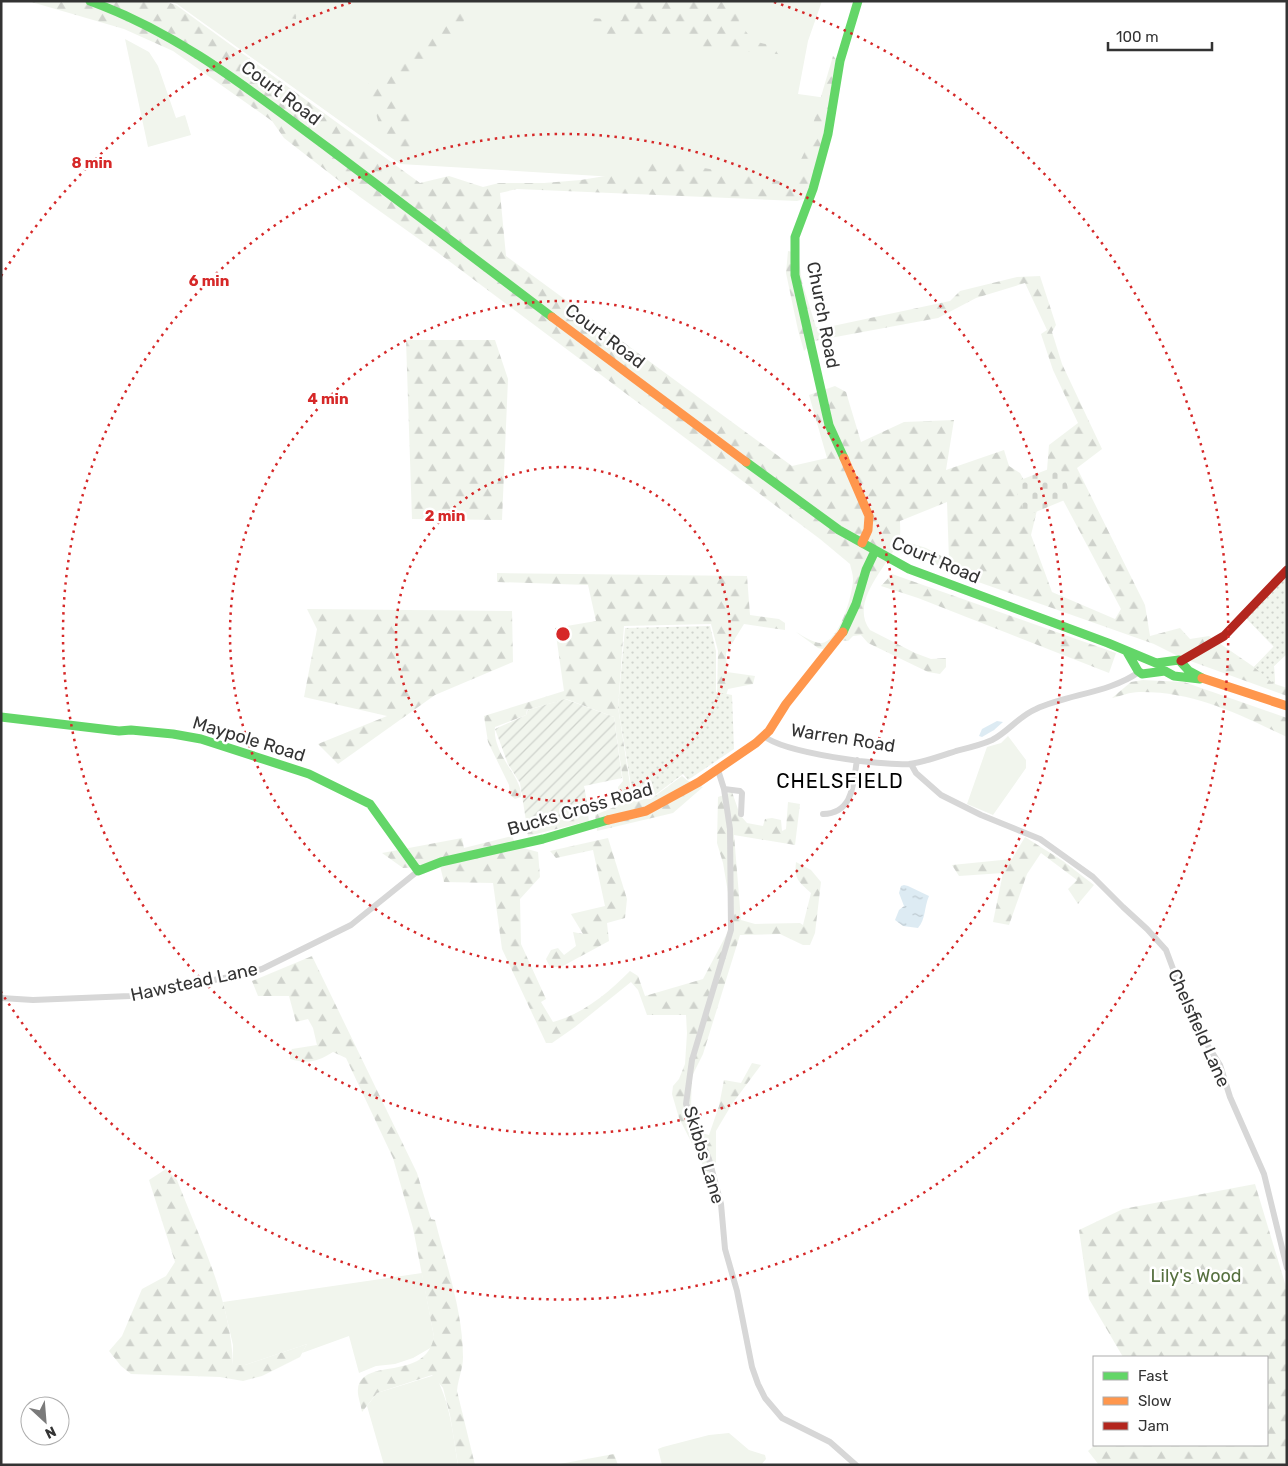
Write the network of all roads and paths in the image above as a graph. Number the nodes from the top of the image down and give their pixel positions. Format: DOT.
graph roads {
  1 [pos="90,1"];
  2 [pos="858,1"];
  3 [pos="862,543"];
  4 [pos="875,551"];
  5 [pos="1287,570"];
  6 [pos="1126,651"];
  7 [pos="1148,659"];
  8 [pos="1180,663"];
  9 [pos="1138,670"];
  10 [pos="1149,673"];
  11 [pos="1174,674"];
  12 [pos="1204,679"];
  13 [pos="1287,706"];
  14 [pos="1,717"];
  15 [pos="764,736"];
  16 [pos="857,760"];
  17 [pos="911,764"];
  18 [pos="718,770"];
  19 [pos="724,789"];
  20 [pos="741,814"];
  21 [pos="823,814"];
  22 [pos="418,871"];
  23 [pos="1,998"];
  24 [pos="1287,1268"];
  25 [pos="856,1465"];
  1 -- 3 [label="street, Court Road"];
  2 -- 3 [label="street, Church Road"];
  3 -- 4 [label="street, Court Road"];
  4 -- 6 [label="street, Court Road"];
  4 -- 15 [label="street"];
  5 -- 8 [label="street"];
  6 -- 7 [label="street, Court Road"];
  6 -- 9 [label="street"];
  7 -- 8 [label="street, Court Road"];
  7 -- 9 [label="street"];
  7 -- 10 [label="street"];
  8 -- 11 [label="street"];
  8 -- 11 [label="street"];
  8 -- 12 [label="street"];
  9 -- 10 [label="street"];
  9 -- 17 [label="street, Warren Road"];
  10 -- 11 [label="street"];
  11 -- 12 [label="street"];
  12 -- 13 [label="street"];
  14 -- 22 [label="street, Maypole Road"];
  15 -- 16 [label="street, Warren Road"];
  15 -- 18 [label="street, Bucks Cross Road"];
  16 -- 17 [label="street, Warren Road"];
  16 -- 21 [label="street"];
  17 -- 24 [label="street, Chelsfield Lane"];
  18 -- 19 [label="street, Skibbs Lane"];
  18 -- 22 [label="street, Bucks Cross Road"];
  19 -- 20 [label="street"];
  19 -- 25 [label="street, Skibbs Lane"];
  22 -- 23 [label="street, Hawstead Lane"];
}
